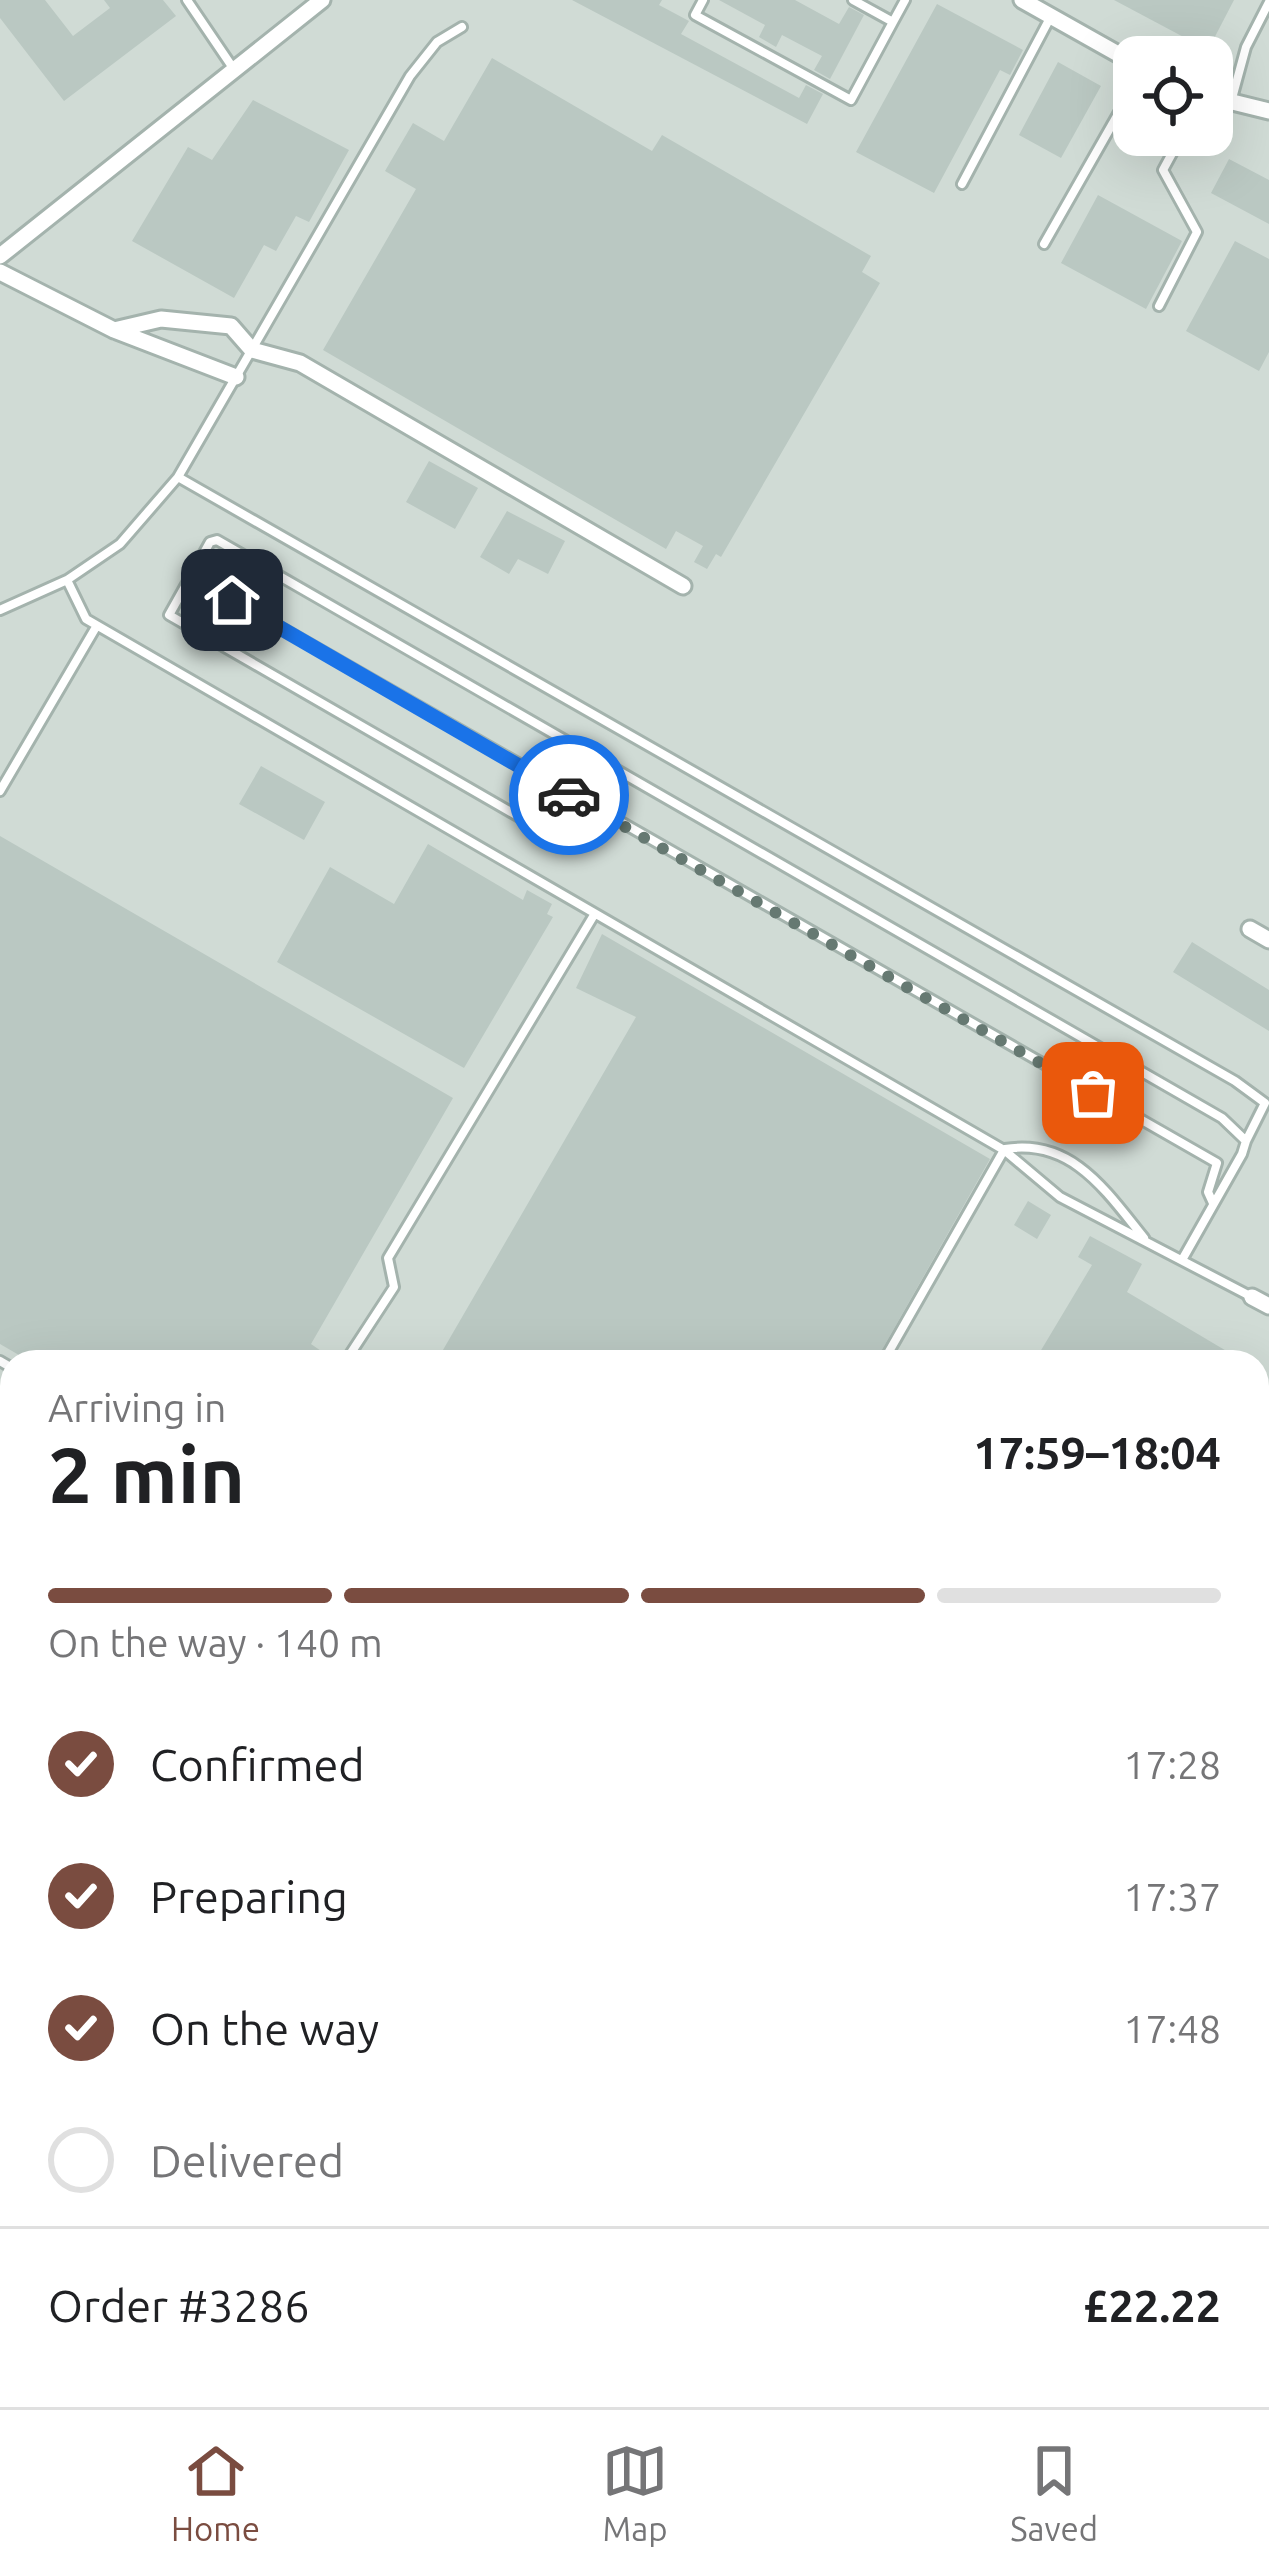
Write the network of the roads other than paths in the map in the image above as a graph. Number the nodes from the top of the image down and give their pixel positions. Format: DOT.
graph roads {
  1 [pos="187,0"];
  2 [pos="322,0"];
  3 [pos="703,0"];
  4 [pos="853,0"];
  5 [pos="905,0"];
  6 [pos="1022,0"];
  7 [pos="1269,2"];
  8 [pos="1051,16"];
  9 [pos="893,22"];
  10 [pos="462,27"];
  11 [pos="1113,51"];
  12 [pos="233,69"];
  13 [pos="1233,96"];
  14 [pos="1233,104"];
  15 [pos="1269,111"];
  16 [pos="1113,123"];
  17 [pos="1171,156"];
  18 [pos="962,184"];
  19 [pos="1044,244"];
  20 [pos="0,256"];
  21 [pos="0,272"];
  22 [pos="1159,306"];
  23 [pos="114,330"];
  24 [pos="252,350"];
  25 [pos="236,377"];
  26 [pos="178,477"];
  27 [pos="191,576"];
  28 [pos="67,580"];
  29 [pos="682,586"];
  30 [pos="0,610"];
  31 [pos="96,627"];
  32 [pos="0,791"];
  33 [pos="535,826"];
  34 [pos="594,915"];
  35 [pos="1250,928"];
  36 [pos="1269,940"];
  37 [pos="1246,1141"];
  38 [pos="1004,1150"];
  39 [pos="1214,1205"];
  40 [pos="1148,1243"];
  41 [pos="1182,1260"];
  42 [pos="1252,1297"];
  43 [pos="1269,1306"];
  44 [pos="353,1350"];
  45 [pos="890,1350"];
  1 -- 12 [label="lane"];
  2 -- 12 [label="street"];
  3 -- 9 [label="lane"];
  4 -- 9 [label="lane"];
  5 -- 9 [label="lane"];
  6 -- 8 [label="street"];
  7 -- 13 [label="lane"];
  8 -- 11 [label="street"];
  8 -- 18 [label="lane"];
  10 -- 24 [label="lane"];
  12 -- 20 [label="street"];
  14 -- 15 [label="street"];
  16 -- 19 [label="lane"];
  17 -- 22 [label="lane"];
  21 -- 23 [label="street"];
  23 -- 24 [label="street"];
  23 -- 25 [label="street"];
  24 -- 25 [label="lane"];
  24 -- 29 [label="street"];
  25 -- 26 [label="lane"];
  26 -- 28 [label="lane"];
  26 -- 37 [label="lane"];
  27 -- 33 [label="lane"];
  27 -- 37 [label="lane"];
  27 -- 39 [label="lane"];
  28 -- 30 [label="lane"];
  28 -- 31 [label="lane"];
  31 -- 32 [label="lane"];
  31 -- 34 [label="lane"];
  34 -- 38 [label="lane"];
  34 -- 44 [label="lane"];
  35 -- 36 [label="street"];
  37 -- 39 [label="lane"];
  38 -- 40 [label="lane"];
  38 -- 40 [label="lane"];
  38 -- 45 [label="lane"];
  39 -- 41 [label="lane"];
  40 -- 41 [label="lane"];
  41 -- 42 [label="lane"];
  42 -- 43 [label="street"];
}
